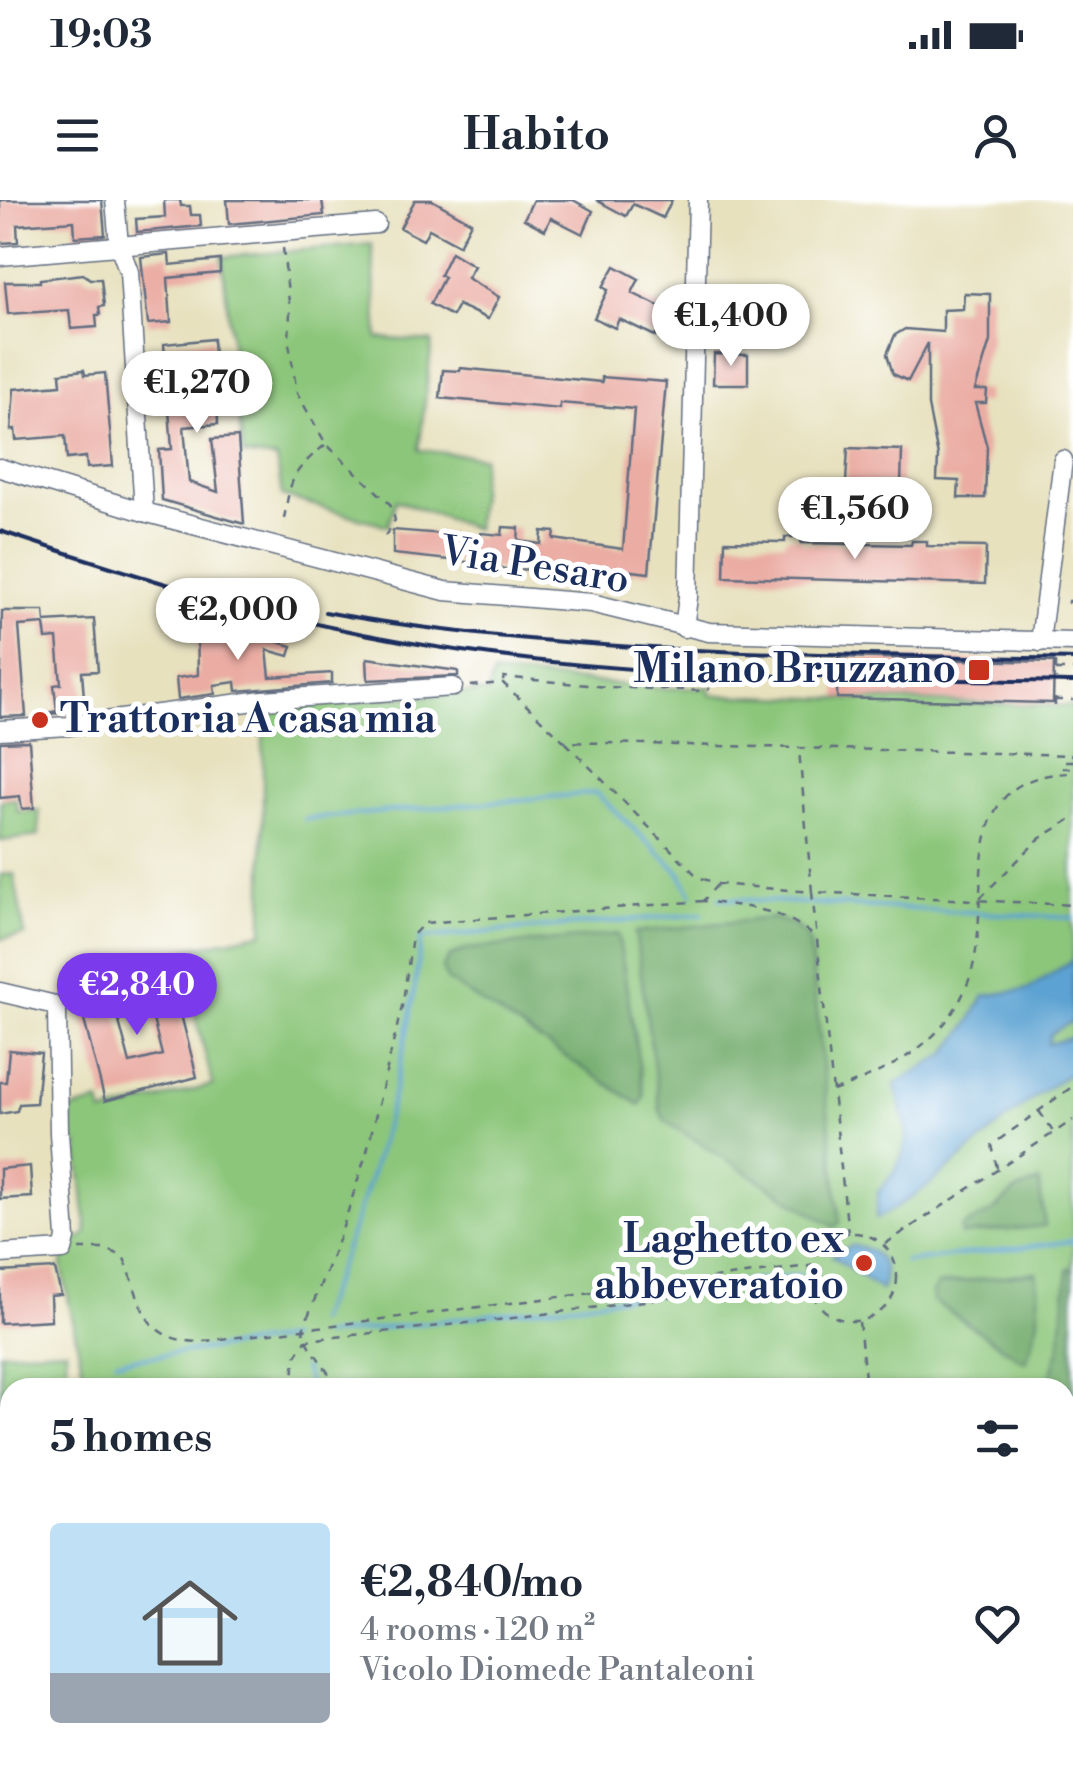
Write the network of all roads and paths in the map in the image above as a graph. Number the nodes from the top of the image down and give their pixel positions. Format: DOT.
graph roads {
  1 [pos="114,200"];
  2 [pos="698,200"];
  3 [pos="376,224"];
  4 [pos="281,232"];
  5 [pos="119,245"];
  6 [pos="0,256"];
  7 [pos="326,444"];
  8 [pos="1063,460"];
  9 [pos="0,468"];
  10 [pos="144,512"];
  11 [pos="284,519"];
  12 [pos="382,541"];
  13 [pos="1073,601"];
  14 [pos="1073,607"];
  15 [pos="684,628"];
  16 [pos="1040,642"];
  17 [pos="1073,642"];
  18 [pos="1056,662"];
  19 [pos="1056,670"];
  20 [pos="1073,670"];
  21 [pos="1056,678"];
  22 [pos="502,683"];
  23 [pos="454,687"];
  24 [pos="710,688"];
  25 [pos="1055,693"];
  26 [pos="1055,700"];
  27 [pos="1073,700"];
  28 [pos="1055,706"];
  29 [pos="0,730"];
  30 [pos="565,742"];
  31 [pos="799,748"];
  32 [pos="1073,755"];
  33 [pos="1073,761"];
  34 [pos="1073,770"];
  35 [pos="1073,818"];
  36 [pos="718,884"];
  37 [pos="812,892"];
  38 [pos="980,900"];
  39 [pos="704,901"];
  40 [pos="1073,905"];
  41 [pos="816,938"];
  42 [pos="0,992"];
  43 [pos="1073,1086"];
  44 [pos="832,1091"];
  45 [pos="1038,1110"];
  46 [pos="1073,1120"];
  47 [pos="1054,1132"];
  48 [pos="998,1170"];
  49 [pos="848,1234"];
  50 [pos="884,1245"];
  51 [pos="62,1250"];
  52 [pos="0,1254"];
  53 [pos="809,1266"];
  54 [pos="809,1280"];
  55 [pos="858,1320"];
  56 [pos="303,1328"];
  57 [pos="306,1340"];
  58 [pos="293,1378"];
  59 [pos="332,1378"];
  60 [pos="865,1378"];
  1 -- 5 [label="street"];
  2 -- 15 [label="street"];
  3 -- 4 [label="street"];
  4 -- 5 [label="street"];
  4 -- 7 [label="path"];
  5 -- 6 [label="street"];
  5 -- 10 [label="street"];
  7 -- 11 [label="path"];
  7 -- 12 [label="path"];
  8 -- 16 [label="street"];
  9 -- 10 [label="street, Via Pesaro"];
  10 -- 15 [label="street, Via Pesaro"];
  13 -- 14 [label="path"];
  15 -- 16 [label="street, Via Pesaro"];
  16 -- 17 [label="street, Via Pesaro"];
  18 -- 19 [label="path"];
  19 -- 20 [label="path"];
  19 -- 21 [label="path"];
  22 -- 23 [label="path"];
  22 -- 24 [label="path"];
  22 -- 30 [label="path"];
  23 -- 29 [label="street"];
  25 -- 26 [label="path"];
  26 -- 27 [label="path"];
  26 -- 28 [label="path"];
  30 -- 31 [label="path"];
  30 -- 36 [label="path"];
  31 -- 32 [label="path"];
  31 -- 37 [label="path"];
  33 -- 34 [label="path"];
  34 -- 38 [label="path"];
  35 -- 38 [label="path"];
  36 -- 37 [label="path"];
  36 -- 39 [label="path"];
  37 -- 38 [label="path"];
  37 -- 41 [label="path"];
  38 -- 40 [label="path"];
  38 -- 44 [label="path"];
  39 -- 41 [label="path"];
  39 -- 56 [label="path"];
  41 -- 44 [label="path"];
  42 -- 51 [label="street"];
  43 -- 45 [label="path"];
  44 -- 49 [label="path"];
  45 -- 47 [label="path"];
  45 -- 48 [label="path"];
  46 -- 47 [label="path"];
  47 -- 48 [label="path"];
  48 -- 50 [label="path"];
  49 -- 50 [label="path"];
  49 -- 53 [label="path"];
  50 -- 55 [label="path"];
  51 -- 52 [label="street"];
  51 -- 56 [label="path"];
  53 -- 54 [label="path"];
  53 -- 56 [label="path"];
  54 -- 55 [label="path"];
  54 -- 57 [label="path"];
  55 -- 60 [label="path"];
  56 -- 57 [label="path"];
  57 -- 58 [label="path"];
  57 -- 59 [label="path"];
}
